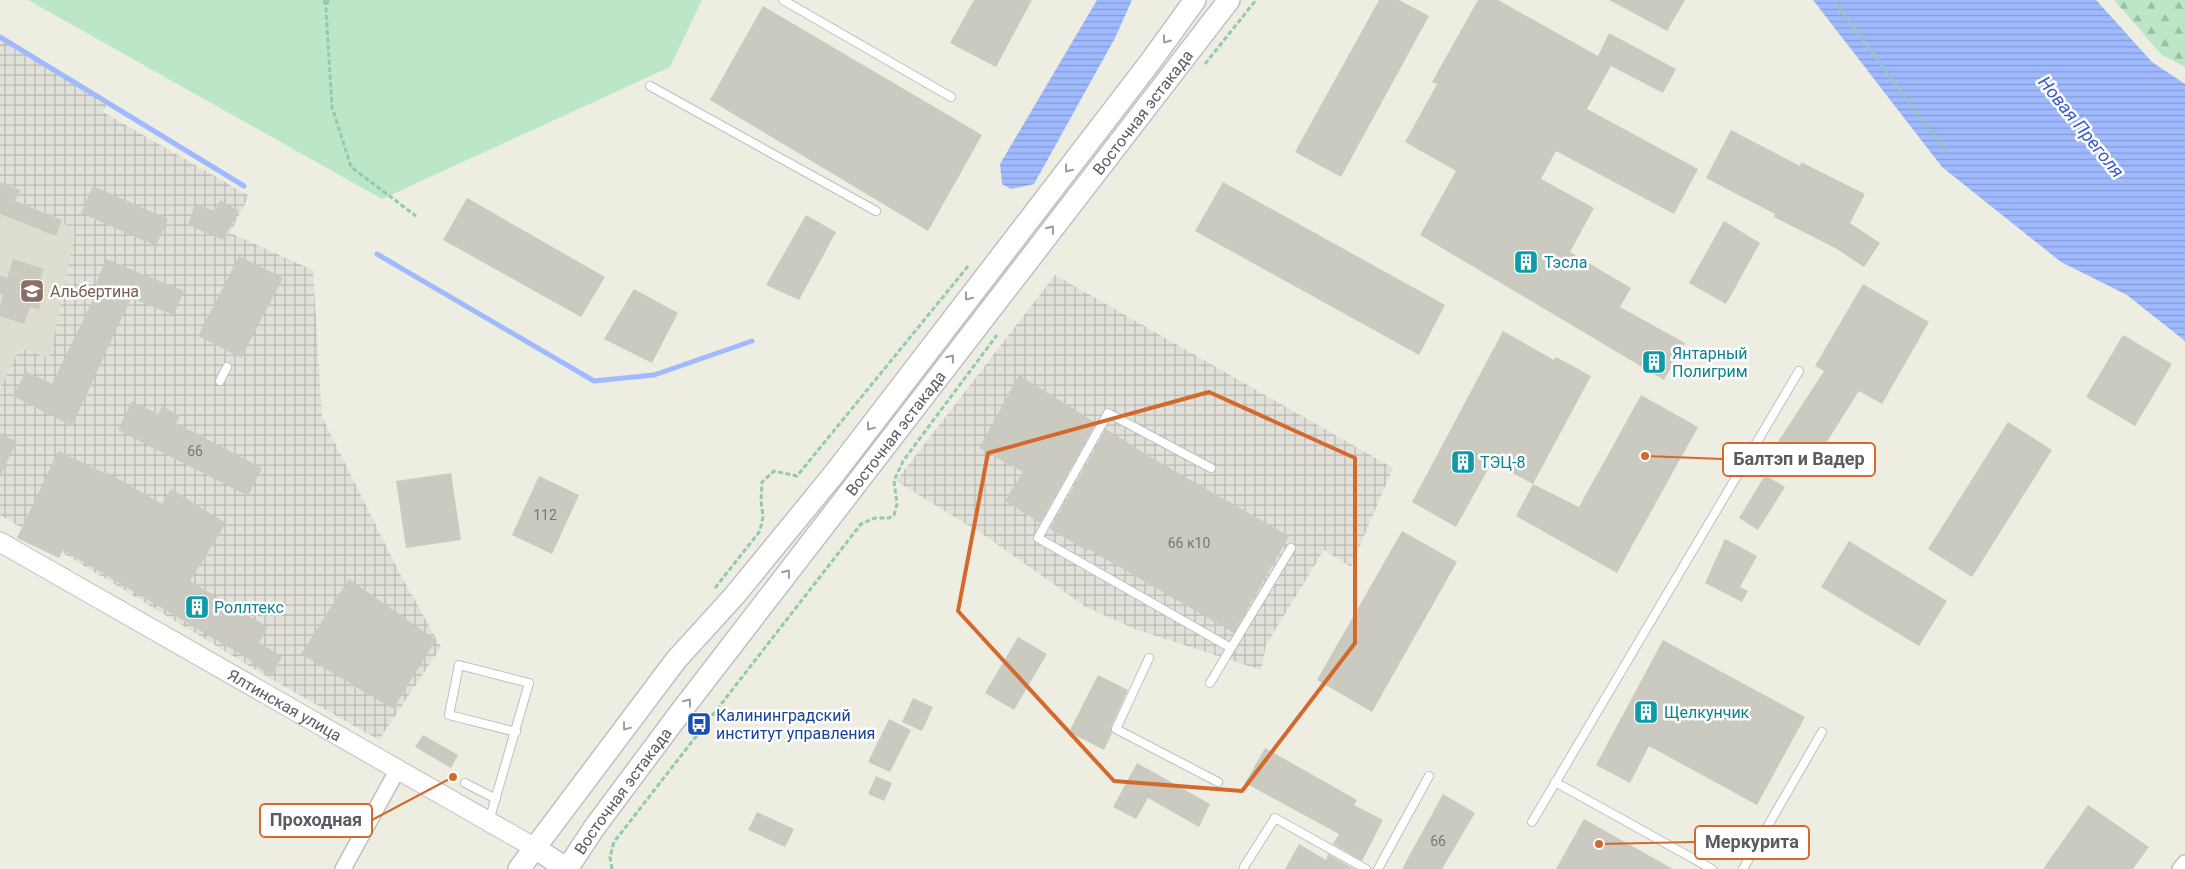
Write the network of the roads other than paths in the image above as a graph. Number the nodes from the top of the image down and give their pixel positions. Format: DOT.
graph roads {
  1 [pos="783,0"];
  2 [pos="1194,0"];
  3 [pos="1229,0"];
  4 [pos="650,86"];
  5 [pos="951,97"];
  6 [pos="876,211"];
  7 [pos="227,367"];
  8 [pos="1799,372"];
  9 [pos="220,380"];
  10 [pos="1211,468"];
  11 [pos="0,542"];
  12 [pos="1291,548"];
  13 [pos="1231,648"];
  14 [pos="1149,658"];
  15 [pos="1210,683"];
  16 [pos="516,732"];
  17 [pos="1822,732"];
  18 [pos="398,769"];
  19 [pos="1429,776"];
  20 [pos="1218,782"];
  21 [pos="1555,782"];
  22 [pos="465,783"];
  23 [pos="496,799"];
  24 [pos="489,821"];
  25 [pos="1532,822"];
  26 [pos="535,848"];
  27 [pos="2185,863"];
  28 [pos="1244,867"];
  29 [pos="343,869"];
  30 [pos="519,869"];
  31 [pos="567,869"];
  32 [pos="1366,869"];
  33 [pos="1378,869"];
  34 [pos="1712,869"];
  35 [pos="1743,869"];
  36 [pos="2180,869"];
  1 -- 5 [label="lane"];
  2 -- 26 [label="main road, Восточная эстакада, one-way"];
  31 -- 3 [label="main road, Восточная эстакада, one-way"];
  4 -- 6 [label="lane"];
  7 -- 9 [label="lane"];
  8 -- 21 [label="lane"];
  10 -- 13 [label="lane"];
  11 -- 18 [label="street, Ялтинская улица"];
  12 -- 13 [label="lane"];
  13 -- 15 [label="lane"];
  14 -- 20 [label="lane"];
  16 -- 16 [label="lane"];
  16 -- 23 [label="lane"];
  17 -- 35 [label="lane"];
  18 -- 24 [label="street, Ялтинская улица"];
  18 -- 29 [label="street"];
  19 -- 33 [label="lane"];
  21 -- 25 [label="lane"];
  21 -- 34 [label="lane"];
  22 -- 23 [label="lane"];
  23 -- 24 [label="lane"];
  24 -- 26 [label="street, Ялтинская улица"];
  26 -- 30 [label="main road, Восточная эстакада"];
  26 -- 31 [label="main road, Ялтинская улица"];
  27 -- 36 [label="street"];
  28 -- 32 [label="lane"];
}
